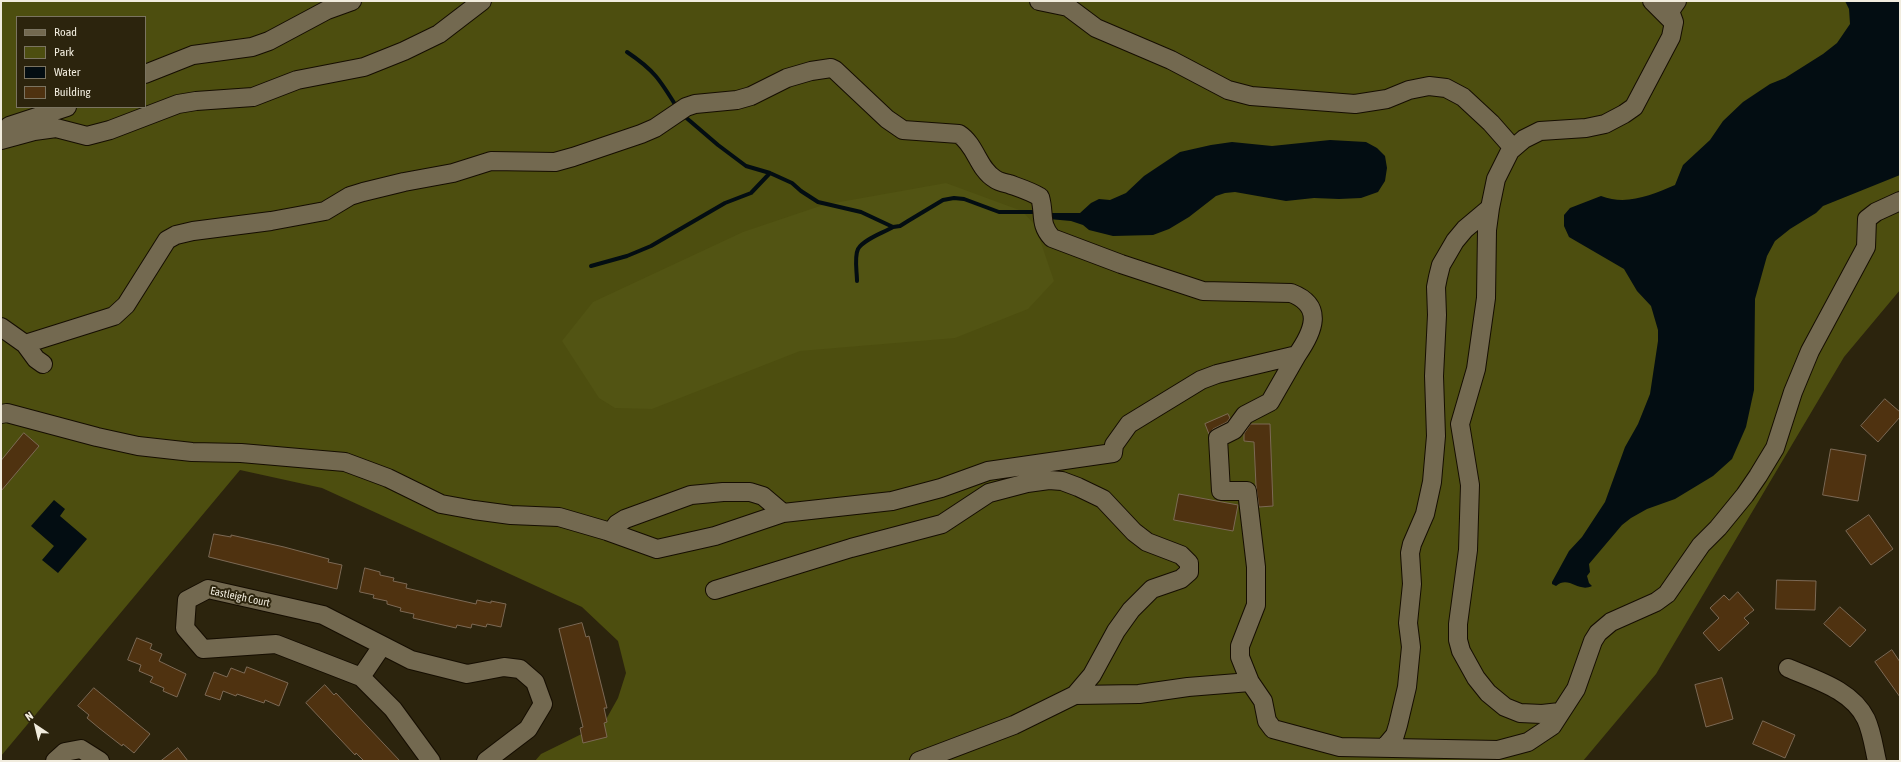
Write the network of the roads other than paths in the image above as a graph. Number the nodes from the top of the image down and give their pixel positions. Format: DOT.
graph roads {
  1 [pos="352,1"];
  2 [pos="482,1"];
  3 [pos="1039,1"];
  4 [pos="1652,1"];
  5 [pos="1677,1"];
  6 [pos="1674,23"];
  7 [pos="146,74"];
  8 [pos="64,108"];
  9 [pos="1,130"];
  10 [pos="1,140"];
  11 [pos="1513,148"];
  12 [pos="1900,201"];
  13 [pos="1490,208"];
  14 [pos="1,327"];
  15 [pos="25,344"];
  16 [pos="1297,355"];
  17 [pos="43,364"];
  18 [pos="1,414"];
  19 [pos="783,513"];
  20 [pos="611,532"];
  21 [pos="715,590"];
  22 [pos="382,646"];
  23 [pos="1788,668"];
  24 [pos="361,677"];
  25 [pos="1250,682"];
  26 [pos="1075,695"];
  27 [pos="1560,712"];
  28 [pos="1384,748"];
  29 [pos="430,760"];
  30 [pos="55,761"];
  31 [pos="100,761"];
  32 [pos="486,761"];
  33 [pos="919,761"];
  34 [pos="1878,761"];
  1 -- 7 [label="street"];
  2 -- 10 [label="street"];
  3 -- 11 [label="street"];
  4 -- 6 [label="street"];
  5 -- 6 [label="street"];
  6 -- 11 [label="street"];
  8 -- 9 [label="street"];
  11 -- 13 [label="street"];
  12 -- 27 [label="street"];
  13 -- 27 [label="street"];
  13 -- 28 [label="street"];
  14 -- 15 [label="street"];
  15 -- 16 [label="street"];
  15 -- 17 [label="street"];
  16 -- 19 [label="street"];
  16 -- 25 [label="street"];
  18 -- 20 [label="street"];
  19 -- 20 [label="street"];
  19 -- 20 [label="street"];
  21 -- 26 [label="street"];
  22 -- 24 [label="street"];
  22 -- 24 [label="street, Eastleigh Court"];
  22 -- 32 [label="street, Eastleigh Court"];
  23 -- 34 [label="street"];
  24 -- 29 [label="street, Eastleigh Court"];
  25 -- 26 [label="street"];
  25 -- 28 [label="street"];
  26 -- 33 [label="street"];
  27 -- 28 [label="street"];
  30 -- 31 [label="street"];
}
